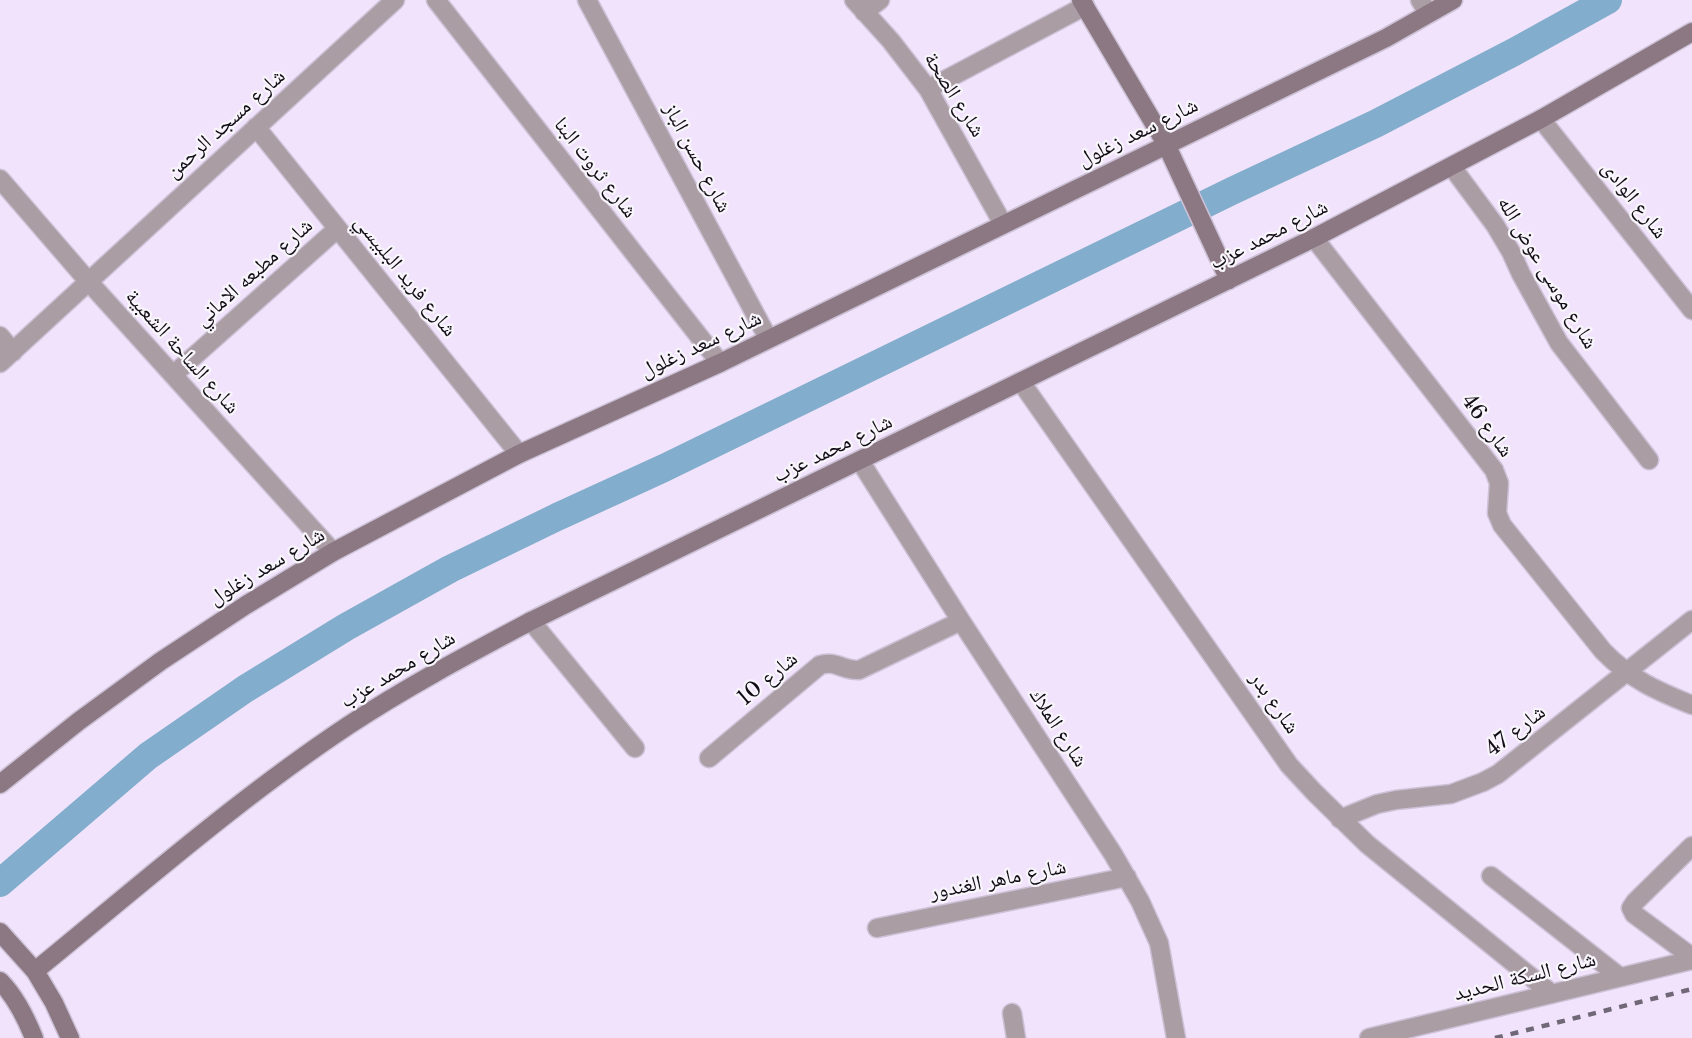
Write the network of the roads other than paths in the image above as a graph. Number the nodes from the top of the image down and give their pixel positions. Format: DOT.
graph roads {
  1 [pos="395,0"];
  2 [pos="435,0"];
  3 [pos="587,0"];
  4 [pos="880,0"];
  5 [pos="1453,0"];
  6 [pos="1083,3"];
  7 [pos="859,6"];
  8 [pos="1424,7"];
  9 [pos="1692,32"];
  10 [pos="928,89"];
  11 [pos="1541,119"];
  12 [pos="256,127"];
  13 [pos="1167,144"];
  14 [pos="1452,167"];
  15 [pos="0,179"];
  16 [pos="1003,224"];
  17 [pos="337,229"];
  18 [pos="1314,238"];
  19 [pos="88,280"];
  20 [pos="1229,280"];
  21 [pos="1692,310"];
  22 [pos="0,336"];
  23 [pos="768,338"];
  24 [pos="6,357"];
  25 [pos="720,363"];
  26 [pos="173,375"];
  27 [pos="1021,382"];
  28 [pos="519,454"];
  29 [pos="1649,460"];
  30 [pos="860,461"];
  31 [pos="333,552"];
  32 [pos="1692,620"];
  33 [pos="531,621"];
  34 [pos="961,621"];
  35 [pos="1627,673"];
  36 [pos="1692,705"];
  37 [pos="635,748"];
  38 [pos="709,758"];
  39 [pos="0,784"];
  40 [pos="1340,819"];
  41 [pos="1692,846"];
  42 [pos="1491,876"];
  43 [pos="1127,877"];
  44 [pos="877,928"];
  45 [pos="5,938"];
  46 [pos="1692,958"];
  47 [pos="35,970"];
  48 [pos="1620,977"];
  49 [pos="2,987"];
  50 [pos="1552,994"];
  51 [pos="1012,1013"];
  52 [pos="34,1038"];
  53 [pos="70,1038"];
  54 [pos="1016,1038"];
  55 [pos="1176,1038"];
  56 [pos="1369,1038"];
  1 -- 12 [label="street, شارع مسجد الرحمن"];
  2 -- 25 [label="street, شارع ثروت البنا"];
  3 -- 23 [label="street, شارع حسن الباز"];
  4 -- 7 [label="street"];
  5 -- 8 [label="main road, شارع سعد زغلول"];
  6 -- 10 [label="street"];
  6 -- 13 [label="main road"];
  7 -- 10 [label="street, شارع الصحة"];
  8 -- 13 [label="main road, شارع سعد زغلول"];
  9 -- 11 [label="main road, شارع محمد عزب"];
  10 -- 16 [label="street, شارع الصحة"];
  11 -- 14 [label="main road, شارع محمد عزب"];
  11 -- 21 [label="street, شارع الوادى"];
  12 -- 17 [label="street, شارع فريد البلبيسي"];
  12 -- 19 [label="street, شارع مسجد الرحمن"];
  13 -- 16 [label="main road, شارع سعد زغلول"];
  13 -- 20 [label="main road"];
  14 -- 18 [label="main road, شارع محمد عزب"];
  14 -- 29 [label="street, شارع موسى عوض الله"];
  15 -- 19 [label="street, شارع الساحة الشعبية"];
  16 -- 23 [label="main road, شارع سعد زغلول"];
  17 -- 26 [label="street, شارع مطبعه الاماني"];
  17 -- 28 [label="street, شارع فريد البلبيسي"];
  18 -- 20 [label="main road, شارع محمد عزب"];
  18 -- 35 [label="street, شارع 46"];
  19 -- 24 [label="street, شارع مسجد الرحمن"];
  19 -- 26 [label="street, شارع الساحة الشعبية"];
  20 -- 27 [label="main road, شارع محمد عزب"];
  22 -- 24 [label="street"];
  23 -- 25 [label="main road, شارع سعد زغلول"];
  25 -- 28 [label="main road, شارع سعد زغلول"];
  26 -- 31 [label="street, شارع الساحة الشعبية"];
  27 -- 30 [label="main road, شارع محمد عزب"];
  27 -- 40 [label="street, شارع بدر"];
  28 -- 31 [label="main road, شارع سعد زغلول"];
  30 -- 33 [label="main road, شارع محمد عزب"];
  30 -- 34 [label="street, شارع الملاك"];
  31 -- 39 [label="main road, شارع سعد زغلول"];
  32 -- 35 [label="street, شارع 47"];
  33 -- 37 [label="street"];
  33 -- 47 [label="main road, شارع محمد عزب"];
  34 -- 38 [label="street, شارع 10"];
  34 -- 43 [label="street, شارع الملاك"];
  35 -- 36 [label="street, شارع 46"];
  35 -- 40 [label="street, شارع 47"];
  40 -- 50 [label="street, شارع بدر"];
  41 -- 46 [label="street"];
  42 -- 48 [label="street"];
  43 -- 44 [label="street, شارع ماهر الغندور"];
  43 -- 55 [label="street, شارع الملاك"];
  45 -- 47 [label="main road"];
  46 -- 48 [label="street, شارع السكة الحديد"];
  47 -- 53 [label="main road"];
  48 -- 50 [label="street, شارع السكة الحديد"];
  49 -- 52 [label="main road"];
  50 -- 56 [label="street, شارع السكة الحديد"];
  51 -- 54 [label="street"];
}
